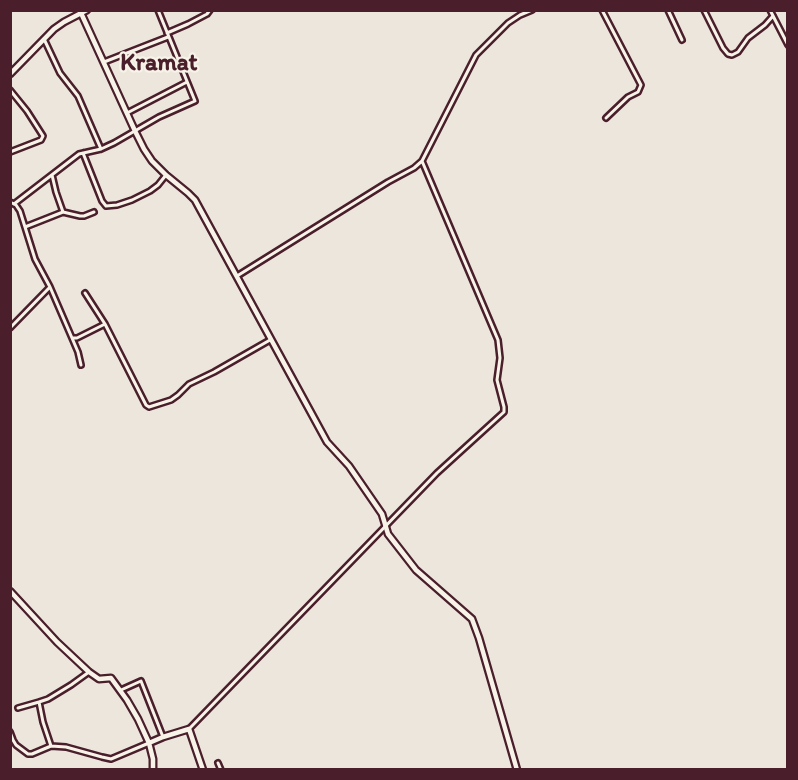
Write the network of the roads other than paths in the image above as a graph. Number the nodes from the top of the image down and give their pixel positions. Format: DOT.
graph roads {
  1 [pos="87,10"];
  2 [pos="158,10"];
  3 [pos="210,10"];
  4 [pos="532,10"];
  5 [pos="602,10"];
  6 [pos="668,10"];
  7 [pos="704,10"];
  8 [pos="770,10"];
  9 [pos="81,12"];
  10 [pos="519,13"];
  11 [pos="773,16"];
  12 [pos="167,35"];
  13 [pos="43,38"];
  14 [pos="682,40"];
  15 [pos="788,45"];
  16 [pos="104,62"];
  17 [pos="10,74"];
  18 [pos="187,82"];
  19 [pos="10,90"];
  20 [pos="127,113"];
  21 [pos="606,118"];
  22 [pos="135,131"];
  23 [pos="101,148"];
  24 [pos="10,152"];
  25 [pos="83,153"];
  26 [pos="422,161"];
  27 [pos="52,175"];
  28 [pos="166,175"];
  29 [pos="12,203"];
  30 [pos="63,212"];
  31 [pos="94,212"];
  32 [pos="26,227"];
  33 [pos="236,277"];
  34 [pos="50,287"];
  35 [pos="85,293"];
  36 [pos="105,324"];
  37 [pos="10,328"];
  38 [pos="72,338"];
  39 [pos="270,340"];
  40 [pos="81,365"];
  41 [pos="386,526"];
  42 [pos="10,591"];
  43 [pos="89,672"];
  44 [pos="120,690"];
  45 [pos="39,702"];
  46 [pos="18,708"];
  47 [pos="189,729"];
  48 [pos="10,732"];
  49 [pos="163,737"];
  50 [pos="148,743"];
  51 [pos="51,746"];
  52 [pos="218,763"];
  53 [pos="153,770"];
  54 [pos="203,770"];
  55 [pos="221,770"];
  56 [pos="517,770"];
  1 -- 9 [label="street"];
  2 -- 12 [label="street"];
  3 -- 12 [label="street"];
  4 -- 10 [label="street"];
  5 -- 21 [label="street"];
  6 -- 14 [label="street"];
  7 -- 11 [label="street"];
  8 -- 11 [label="street"];
  9 -- 13 [label="street"];
  9 -- 16 [label="street"];
  10 -- 26 [label="street"];
  11 -- 15 [label="street"];
  12 -- 16 [label="street"];
  12 -- 18 [label="street"];
  13 -- 17 [label="street"];
  13 -- 23 [label="street"];
  16 -- 20 [label="street"];
  18 -- 20 [label="street"];
  18 -- 22 [label="street"];
  19 -- 24 [label="street"];
  20 -- 22 [label="street"];
  22 -- 23 [label="street"];
  22 -- 28 [label="street"];
  23 -- 25 [label="street"];
  25 -- 27 [label="street"];
  25 -- 28 [label="street"];
  26 -- 33 [label="street"];
  26 -- 41 [label="street"];
  27 -- 29 [label="street"];
  27 -- 30 [label="street"];
  28 -- 33 [label="street"];
  29 -- 32 [label="street"];
  30 -- 31 [label="street"];
  30 -- 32 [label="street"];
  32 -- 34 [label="street"];
  33 -- 39 [label="street"];
  34 -- 37 [label="street"];
  34 -- 38 [label="street"];
  35 -- 36 [label="street"];
  36 -- 38 [label="street"];
  36 -- 39 [label="street"];
  38 -- 40 [label="street"];
  39 -- 41 [label="street"];
  41 -- 47 [label="street"];
  41 -- 56 [label="street"];
  42 -- 43 [label="street"];
  43 -- 44 [label="street"];
  43 -- 45 [label="street"];
  44 -- 49 [label="street"];
  44 -- 50 [label="street"];
  45 -- 46 [label="street"];
  45 -- 51 [label="street"];
  47 -- 49 [label="street"];
  47 -- 54 [label="street"];
  48 -- 51 [label="street"];
  49 -- 50 [label="street"];
  50 -- 51 [label="street"];
  50 -- 53 [label="street"];
  52 -- 55 [label="street"];
}
